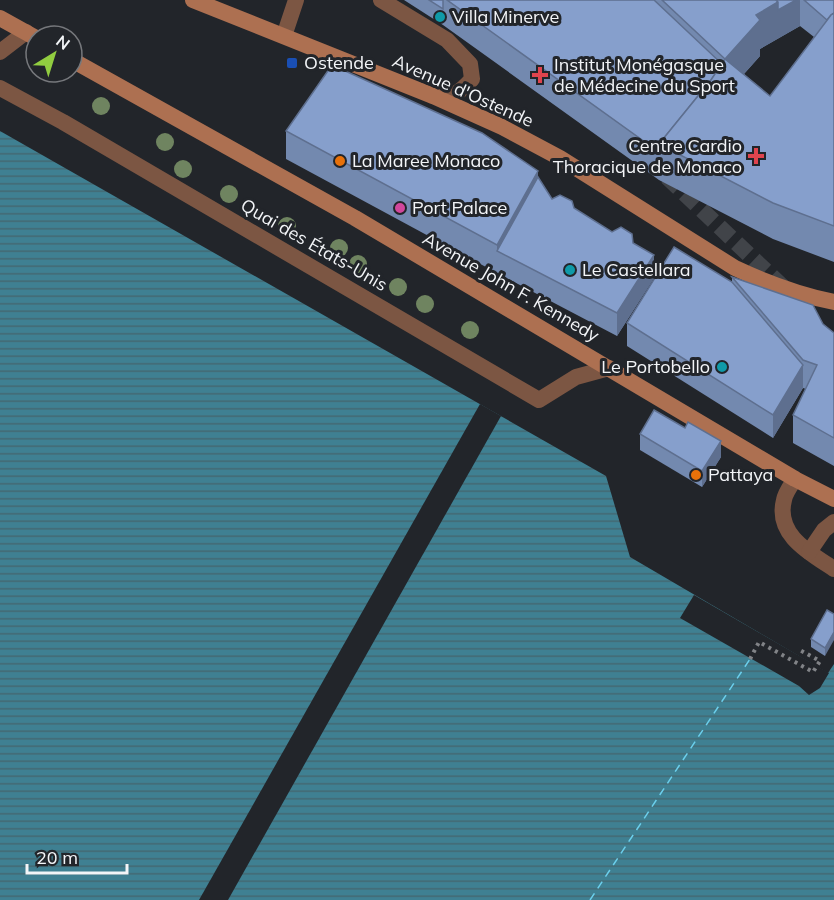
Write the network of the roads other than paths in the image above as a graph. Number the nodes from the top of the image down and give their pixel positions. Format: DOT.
graph roads {
  1 [pos="193,0"];
  2 [pos="296,0"];
  3 [pos="381,0"];
  4 [pos="0,18"];
  5 [pos="24,31"];
  6 [pos="284,36"];
  7 [pos="24,39"];
  8 [pos="0,52"];
  9 [pos="84,67"];
  10 [pos="0,88"];
  11 [pos="433,96"];
  12 [pos="834,302"];
  13 [pos="609,368"];
  14 [pos="795,479"];
  15 [pos="834,499"];
  16 [pos="834,522"];
  17 [pos="809,552"];
  18 [pos="834,569"];
  1 -- 6 [label="main road, Avenue d'Ostende"];
  2 -- 6 [label="street"];
  3 -- 11 [label="street"];
  4 -- 5 [label="main road"];
  6 -- 11 [label="main road, Avenue d'Ostende"];
  7 -- 8 [label="street"];
  9 -- 13 [label="main road, Avenue John F. Kennedy"];
  10 -- 13 [label="street, Quai des États-Unis"];
  11 -- 12 [label="main road, Avenue d'Ostende"];
  13 -- 14 [label="main road, Avenue John F. Kennedy"];
  14 -- 15 [label="main road, Avenue John F. Kennedy"];
  14 -- 17 [label="street"];
  16 -- 17 [label="street"];
  17 -- 18 [label="street"];
}
